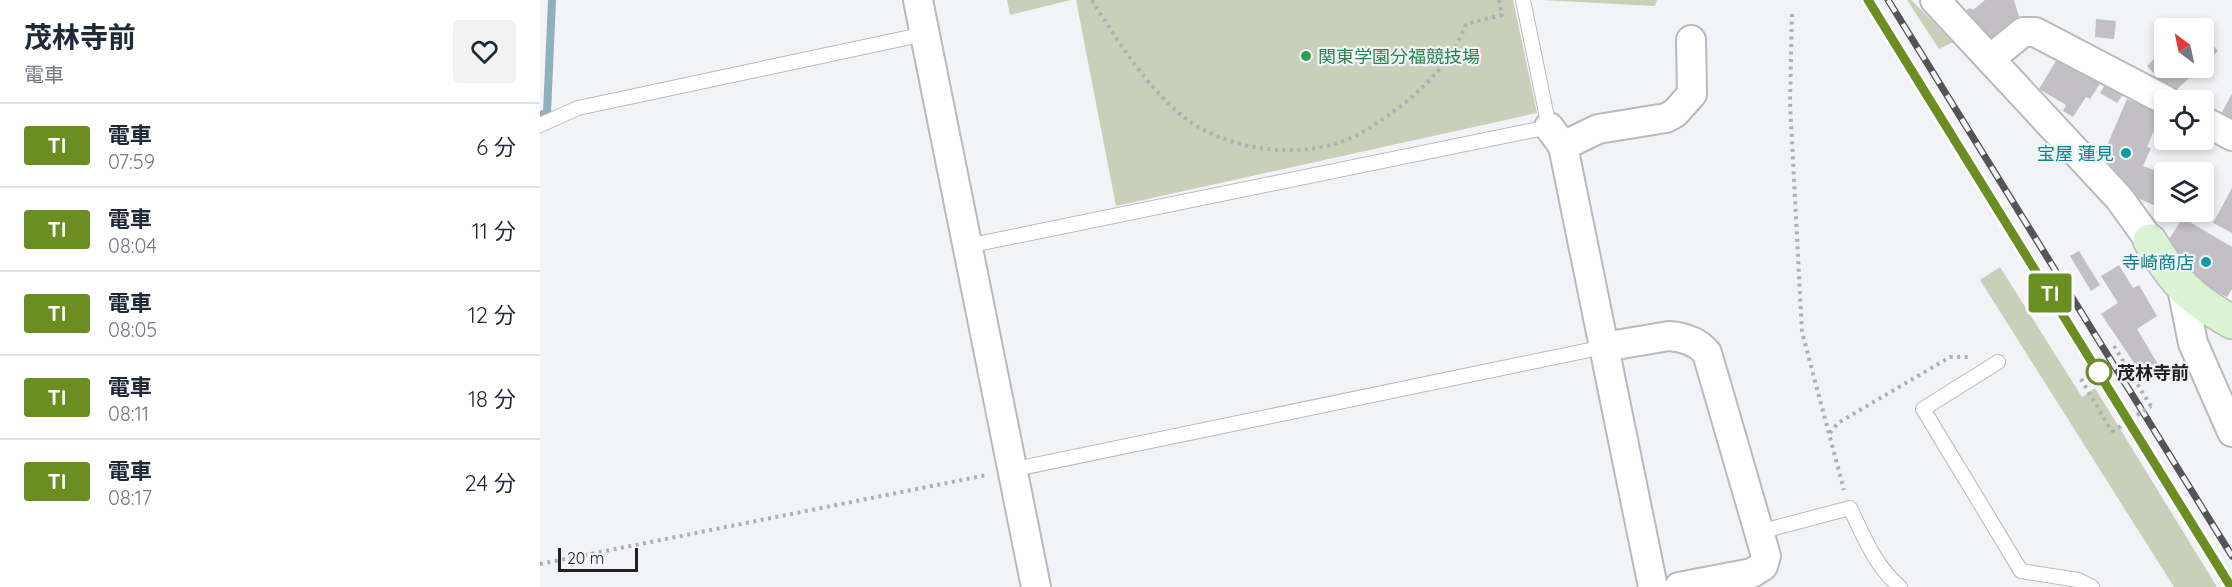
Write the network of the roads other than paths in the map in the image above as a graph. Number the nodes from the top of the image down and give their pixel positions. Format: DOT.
graph roads {
  1 [pos="918,0"];
  2 [pos="1523,0"];
  3 [pos="1935,0"];
  4 [pos="926,34"];
  5 [pos="1692,40"];
  6 [pos="1990,59"];
  7 [pos="2154,94"];
  8 [pos="540,124"];
  9 [pos="2214,126"];
  10 [pos="1556,136"];
  11 [pos="2232,136"];
  12 [pos="2150,241"];
  13 [pos="967,246"];
  14 [pos="2182,288"];
  15 [pos="2232,322"];
  16 [pos="1604,347"];
  17 [pos="1998,362"];
  18 [pos="2232,432"];
  19 [pos="1011,470"];
  20 [pos="1759,532"];
  21 [pos="1036,587"];
  22 [pos="1653,587"];
  23 [pos="1679,587"];
  24 [pos="1900,587"];
  25 [pos="2092,587"];
  1 -- 4 [label="street"];
  2 -- 10 [label="lane"];
  3 -- 6 [label="street"];
  4 -- 8 [label="lane"];
  4 -- 13 [label="street"];
  5 -- 10 [label="street"];
  6 -- 7 [label="street"];
  6 -- 12 [label="street"];
  9 -- 11 [label="street"];
  10 -- 13 [label="lane"];
  10 -- 16 [label="street"];
  12 -- 14 [label="street"];
  13 -- 19 [label="street"];
  14 -- 15 [label="street"];
  14 -- 18 [label="street"];
  16 -- 19 [label="lane"];
  16 -- 20 [label="street"];
  16 -- 22 [label="street"];
  17 -- 25 [label="lane"];
  19 -- 21 [label="street"];
  20 -- 23 [label="street"];
  20 -- 24 [label="lane"];
}
